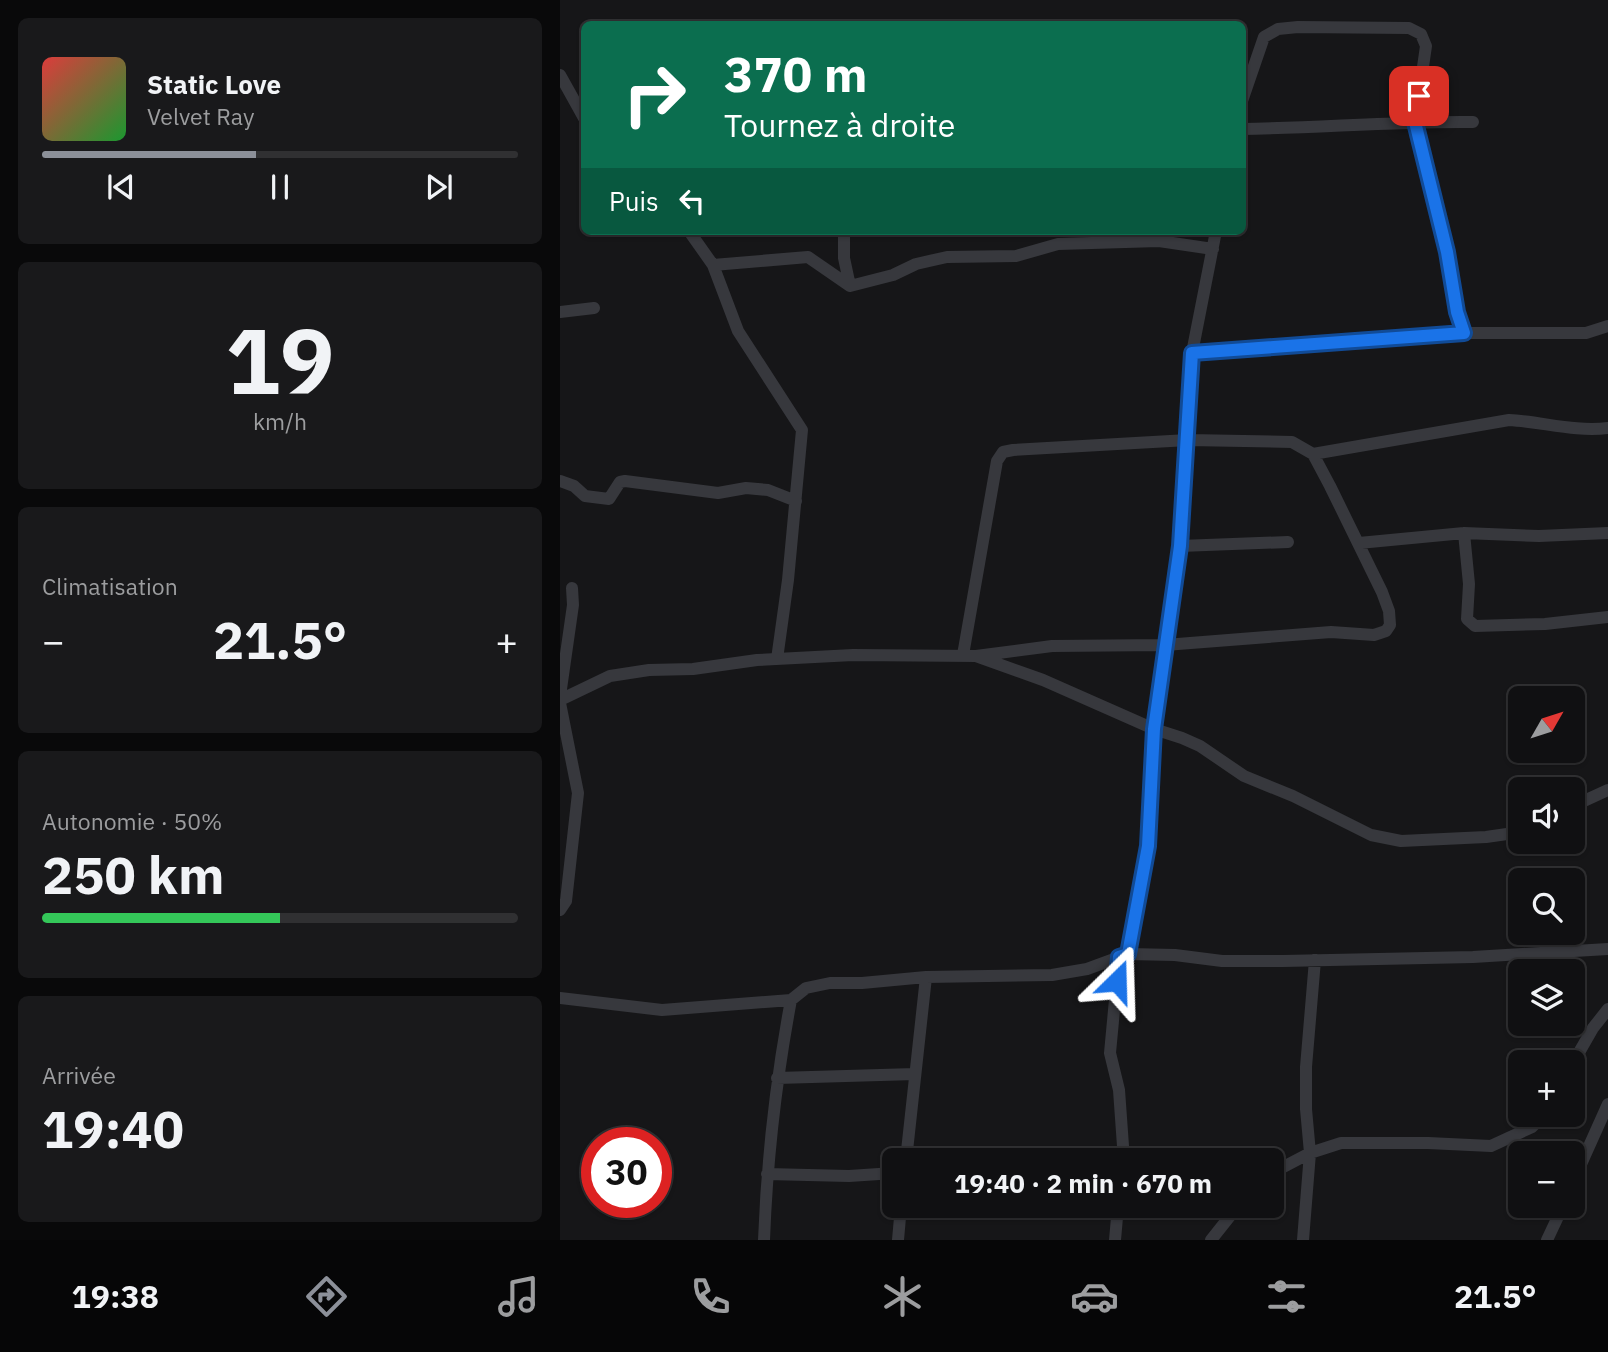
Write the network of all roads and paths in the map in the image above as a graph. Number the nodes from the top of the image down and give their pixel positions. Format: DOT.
graph roads {
  1 [pos="560,75"];
  2 [pos="1246,89"];
  3 [pos="581,113"];
  4 [pos="1415,122"];
  5 [pos="1472,122"];
  6 [pos="1246,130"];
  7 [pos="692,235"];
  8 [pos="844,235"];
  9 [pos="1215,235"];
  10 [pos="1213,249"];
  11 [pos="713,265"];
  12 [pos="850,286"];
  13 [pos="594,309"];
  14 [pos="560,312"];
  15 [pos="1608,326"];
  16 [pos="1464,333"];
  17 [pos="1192,353"];
  18 [pos="1608,428"];
  19 [pos="1188,440"];
  20 [pos="1312,454"];
  21 [pos="560,481"];
  22 [pos="796,500"];
  23 [pos="1464,533"];
  24 [pos="1608,533"];
  25 [pos="1289,542"];
  26 [pos="1359,543"];
  27 [pos="1180,546"];
  28 [pos="572,588"];
  29 [pos="1608,617"];
  30 [pos="1165,645"];
  31 [pos="969,656"];
  32 [pos="777,659"];
  33 [pos="560,699"];
  34 [pos="1154,729"];
  35 [pos="1608,790"];
  36 [pos="1585,801"];
  37 [pos="1508,834"];
  38 [pos="560,910"];
  39 [pos="1608,949"];
  40 [pos="1124,955"];
  41 [pos="1315,960"];
  42 [pos="926,977"];
  43 [pos="560,999"];
  44 [pos="791,1000"];
  45 [pos="1608,1009"];
  46 [pos="1580,1050"];
  47 [pos="915,1074"];
  48 [pos="777,1078"];
  49 [pos="1608,1104"];
  50 [pos="1605,1121"];
  51 [pos="1532,1127"];
  52 [pos="907,1148"];
  53 [pos="1123,1148"];
  54 [pos="1310,1153"];
  55 [pos="1585,1159"];
  56 [pos="1284,1167"];
  57 [pos="767,1174"];
  58 [pos="882,1174"];
  59 [pos="900,1218"];
  60 [pos="1117,1218"];
  61 [pos="1228,1218"];
  62 [pos="1557,1218"];
  63 [pos="764,1240"];
  64 [pos="898,1240"];
  65 [pos="1115,1240"];
  66 [pos="1211,1240"];
  67 [pos="1303,1240"];
  68 [pos="1547,1240"];
  1 -- 3 [label="street"];
  2 -- 4 [label="street"];
  4 -- 5 [label="street"];
  4 -- 6 [label="street"];
  4 -- 16 [label="street"];
  7 -- 11 [label="street"];
  8 -- 12 [label="street"];
  9 -- 10 [label="street"];
  10 -- 12 [label="street"];
  10 -- 17 [label="street"];
  11 -- 12 [label="street"];
  11 -- 22 [label="street"];
  13 -- 14 [label="street"];
  15 -- 16 [label="street"];
  16 -- 17 [label="street"];
  17 -- 19 [label="street"];
  18 -- 20 [label="street"];
  19 -- 20 [label="street"];
  19 -- 27 [label="street"];
  19 -- 31 [label="street"];
  20 -- 26 [label="street"];
  21 -- 22 [label="street"];
  22 -- 32 [label="street"];
  23 -- 24 [label="street"];
  23 -- 26 [label="street"];
  23 -- 29 [label="street"];
  25 -- 27 [label="street"];
  26 -- 30 [label="street"];
  27 -- 30 [label="street"];
  28 -- 33 [label="street"];
  30 -- 31 [label="street"];
  30 -- 34 [label="street"];
  31 -- 32 [label="street"];
  31 -- 34 [label="street"];
  32 -- 33 [label="street"];
  33 -- 38 [label="street"];
  34 -- 37 [label="street"];
  34 -- 40 [label="street"];
  35 -- 36 [label="street"];
  39 -- 41 [label="street"];
  40 -- 41 [label="street"];
  40 -- 42 [label="street"];
  40 -- 53 [label="street"];
  41 -- 54 [label="street"];
  42 -- 44 [label="street"];
  42 -- 47 [label="street"];
  43 -- 44 [label="street"];
  44 -- 48 [label="street"];
  45 -- 46 [label="street"];
  47 -- 48 [label="street"];
  47 -- 52 [label="street"];
  48 -- 57 [label="street"];
  49 -- 50 [label="street"];
  50 -- 55 [label="street"];
  51 -- 54 [label="street"];
  54 -- 56 [label="street"];
  54 -- 67 [label="street"];
  57 -- 58 [label="street"];
  57 -- 63 [label="street"];
  59 -- 64 [label="street"];
  60 -- 65 [label="street"];
  61 -- 66 [label="street"];
  62 -- 68 [label="street"];
}
